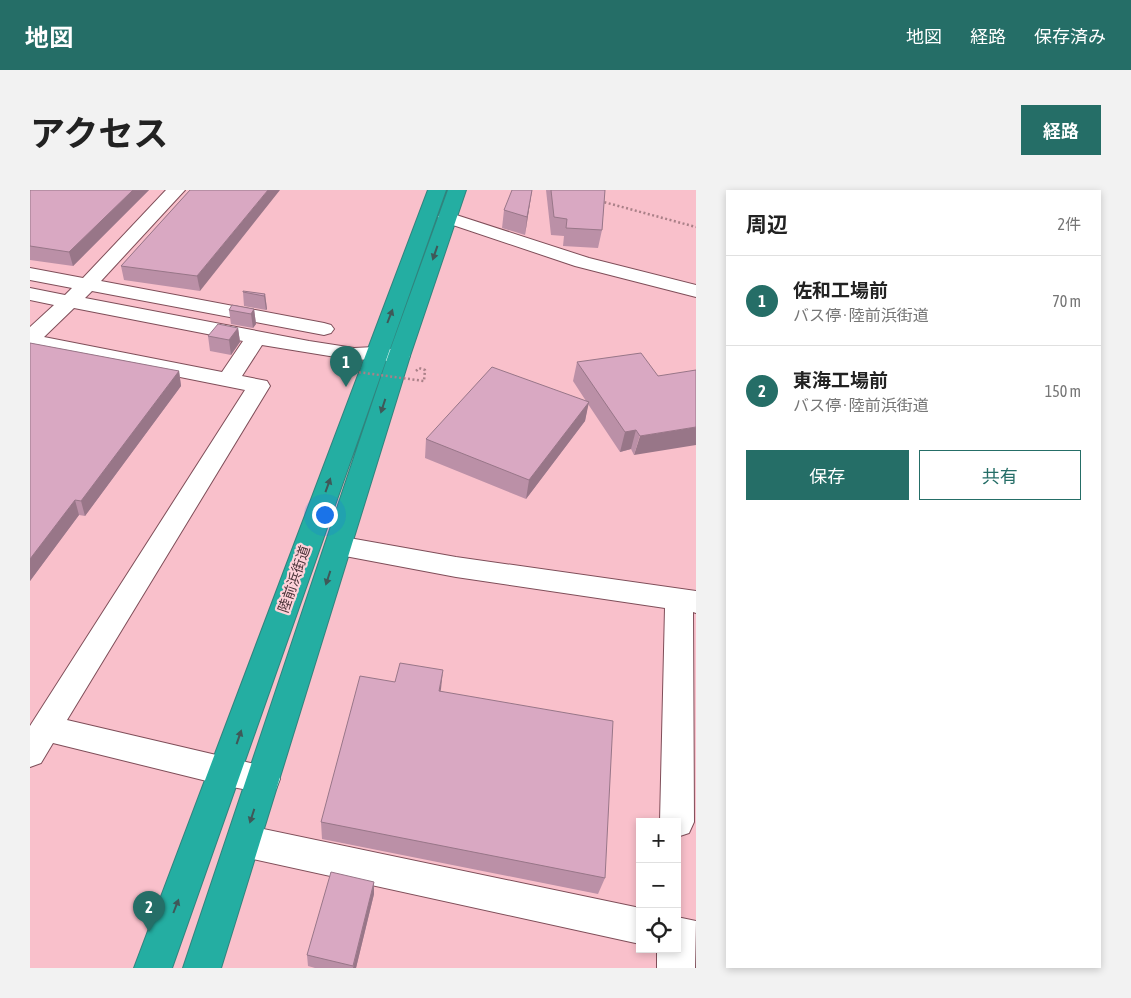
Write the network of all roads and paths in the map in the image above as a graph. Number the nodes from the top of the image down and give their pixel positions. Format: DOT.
graph roads {
  1 [pos="176,190"];
  2 [pos="437,190"];
  3 [pos="457,190"];
  4 [pos="596,200"];
  5 [pos="447,217"];
  6 [pos="696,226"];
  7 [pos="30,274"];
  8 [pos="88,284"];
  9 [pos="696,291"];
  10 [pos="30,294"];
  11 [pos="69,301"];
  12 [pos="324,329"];
  13 [pos="256,338"];
  14 [pos="30,340"];
  15 [pos="395,362"];
  16 [pos="350,371"];
  17 [pos="228,380"];
  18 [pos="338,546"];
  19 [pos="687,601"];
  20 [pos="38,740"];
  21 [pos="227,772"];
  22 [pos="264,779"];
  23 [pos="677,818"];
  24 [pos="244,841"];
  25 [pos="636,925"];
  26 [pos="681,935"];
  27 [pos="696,938"];
  28 [pos="676,953"];
  29 [pos="153,968"];
  30 [pos="202,968"];
  31 [pos="676,968"];
  1 -- 8 [label="street"];
  15 -- 2 [label="highway, 陸前浜街道, one-way"];
  3 -- 5 [label="highway, 陸前浜街道"];
  4 -- 6 [label="path"];
  5 -- 9 [label="street"];
  5 -- 15 [label="highway, 陸前浜街道, one-way"];
  7 -- 8 [label="street"];
  8 -- 11 [label="street"];
  8 -- 12 [label="street"];
  10 -- 11 [label="street"];
  11 -- 13 [label="street"];
  11 -- 14 [label="street"];
  13 -- 15 [label="street"];
  13 -- 17 [label="street"];
  14 -- 17 [label="street"];
  15 -- 16 [label="path, bridge"];
  15 -- 18 [label="highway, 陸前浜街道, one-way"];
  21 -- 15 [label="highway, 陸前浜街道, one-way"];
  17 -- 20 [label="street"];
  18 -- 19 [label="street"];
  18 -- 22 [label="highway, 陸前浜街道, one-way"];
  19 -- 23 [label="street"];
  20 -- 21 [label="street"];
  21 -- 22 [label="street"];
  29 -- 21 [label="highway, 陸前浜街道, one-way"];
  22 -- 24 [label="highway, 陸前浜街道, one-way"];
  24 -- 25 [label="street"];
  24 -- 30 [label="highway, 陸前浜街道"];
  26 -- 27 [label="street"];
  28 -- 31 [label="street"];
}
